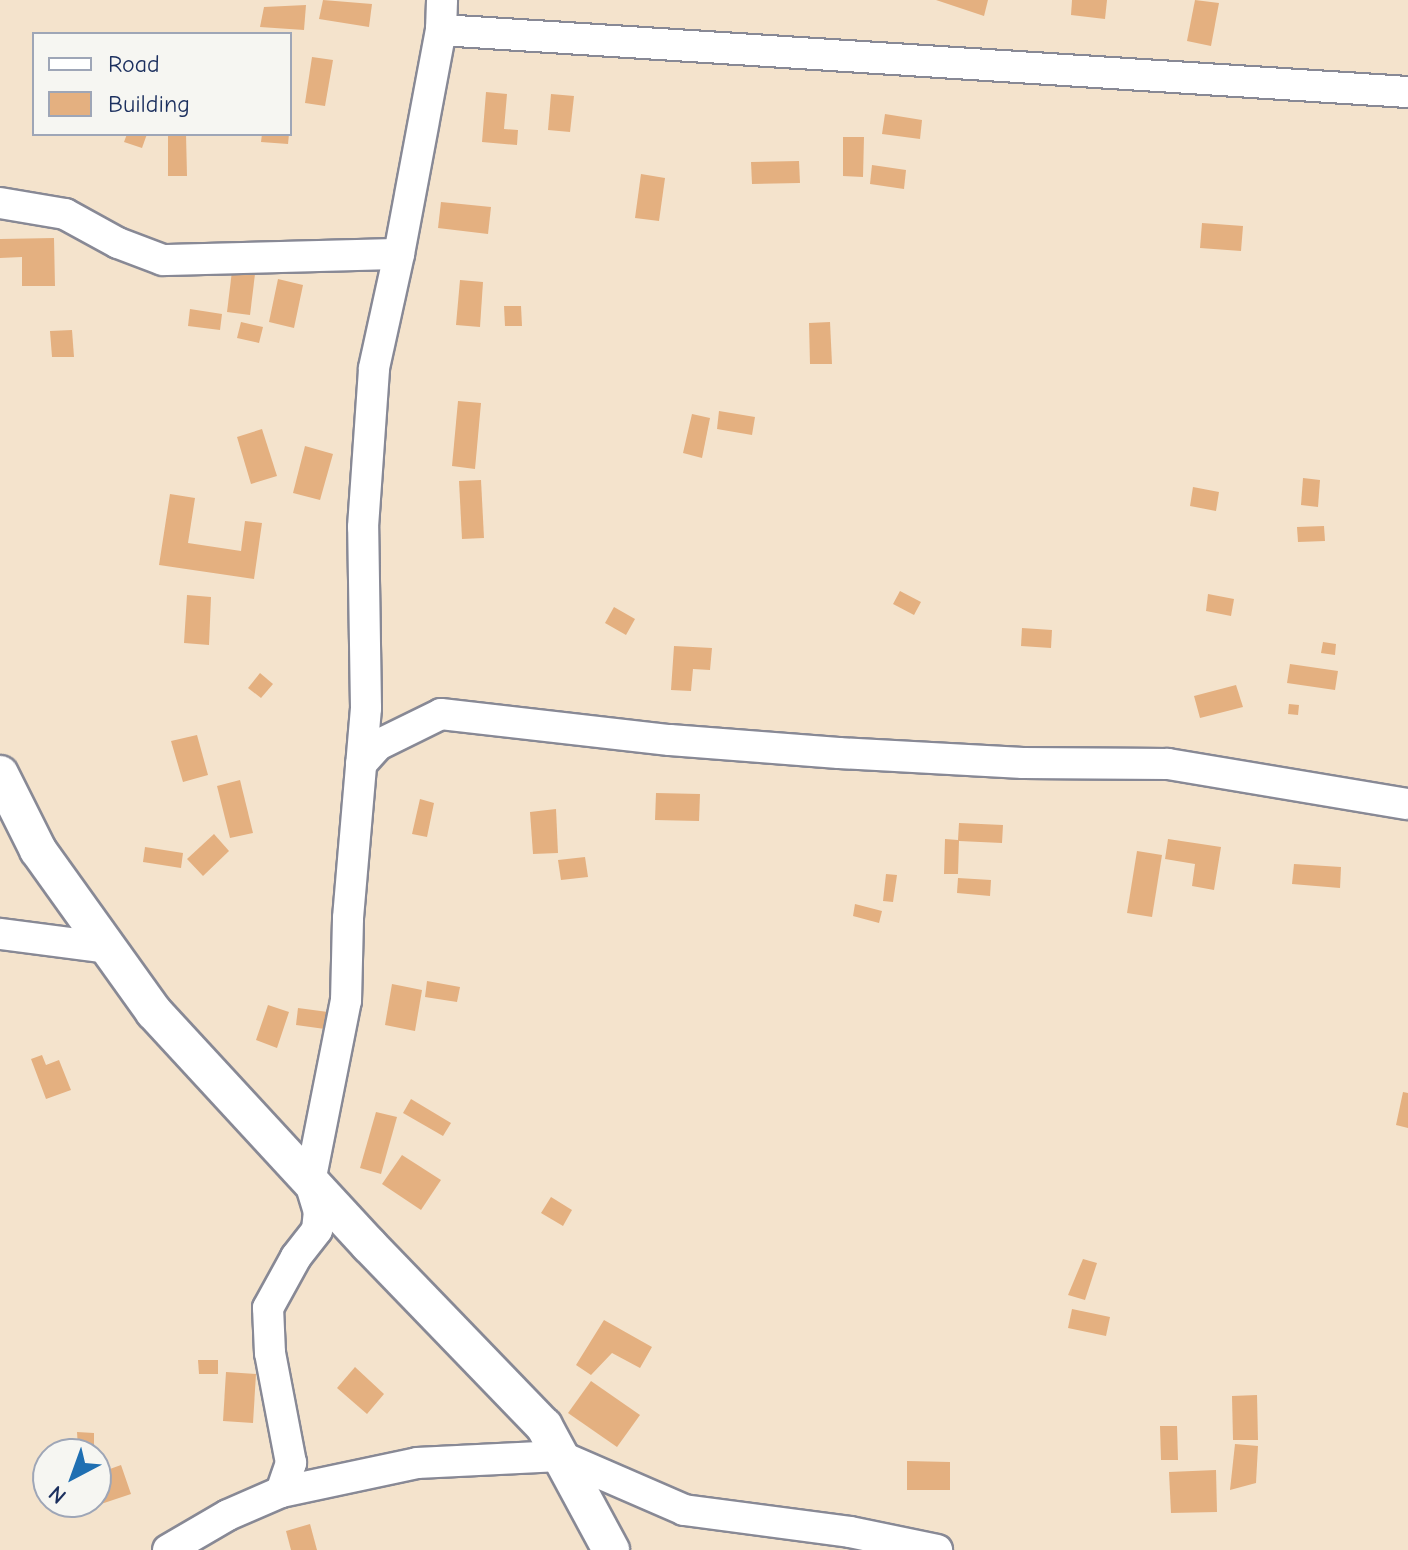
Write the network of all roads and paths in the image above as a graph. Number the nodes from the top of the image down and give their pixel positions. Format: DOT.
graph roads {
  1 [pos="442,0"];
  2 [pos="441,30"];
  3 [pos="1408,92"];
  4 [pos="0,203"];
  5 [pos="399,254"];
  6 [pos="361,764"];
  7 [pos="0,774"];
  8 [pos="1408,804"];
  9 [pos="0,934"];
  10 [pos="108,948"];
  11 [pos="310,1182"];
  12 [pos="560,1456"];
  13 [pos="281,1492"];
  14 [pos="168,1550"];
  15 [pos="611,1550"];
  16 [pos="937,1550"];
  1 -- 2 [label="street"];
  2 -- 3 [label="street"];
  2 -- 5 [label="street"];
  4 -- 5 [label="street"];
  5 -- 6 [label="street"];
  6 -- 8 [label="street"];
  6 -- 11 [label="street"];
  7 -- 10 [label="street"];
  9 -- 10 [label="street"];
  10 -- 11 [label="street"];
  11 -- 12 [label="street"];
  11 -- 13 [label="street"];
  12 -- 13 [label="street"];
  12 -- 15 [label="street"];
  12 -- 16 [label="street"];
  13 -- 14 [label="street"];
}
